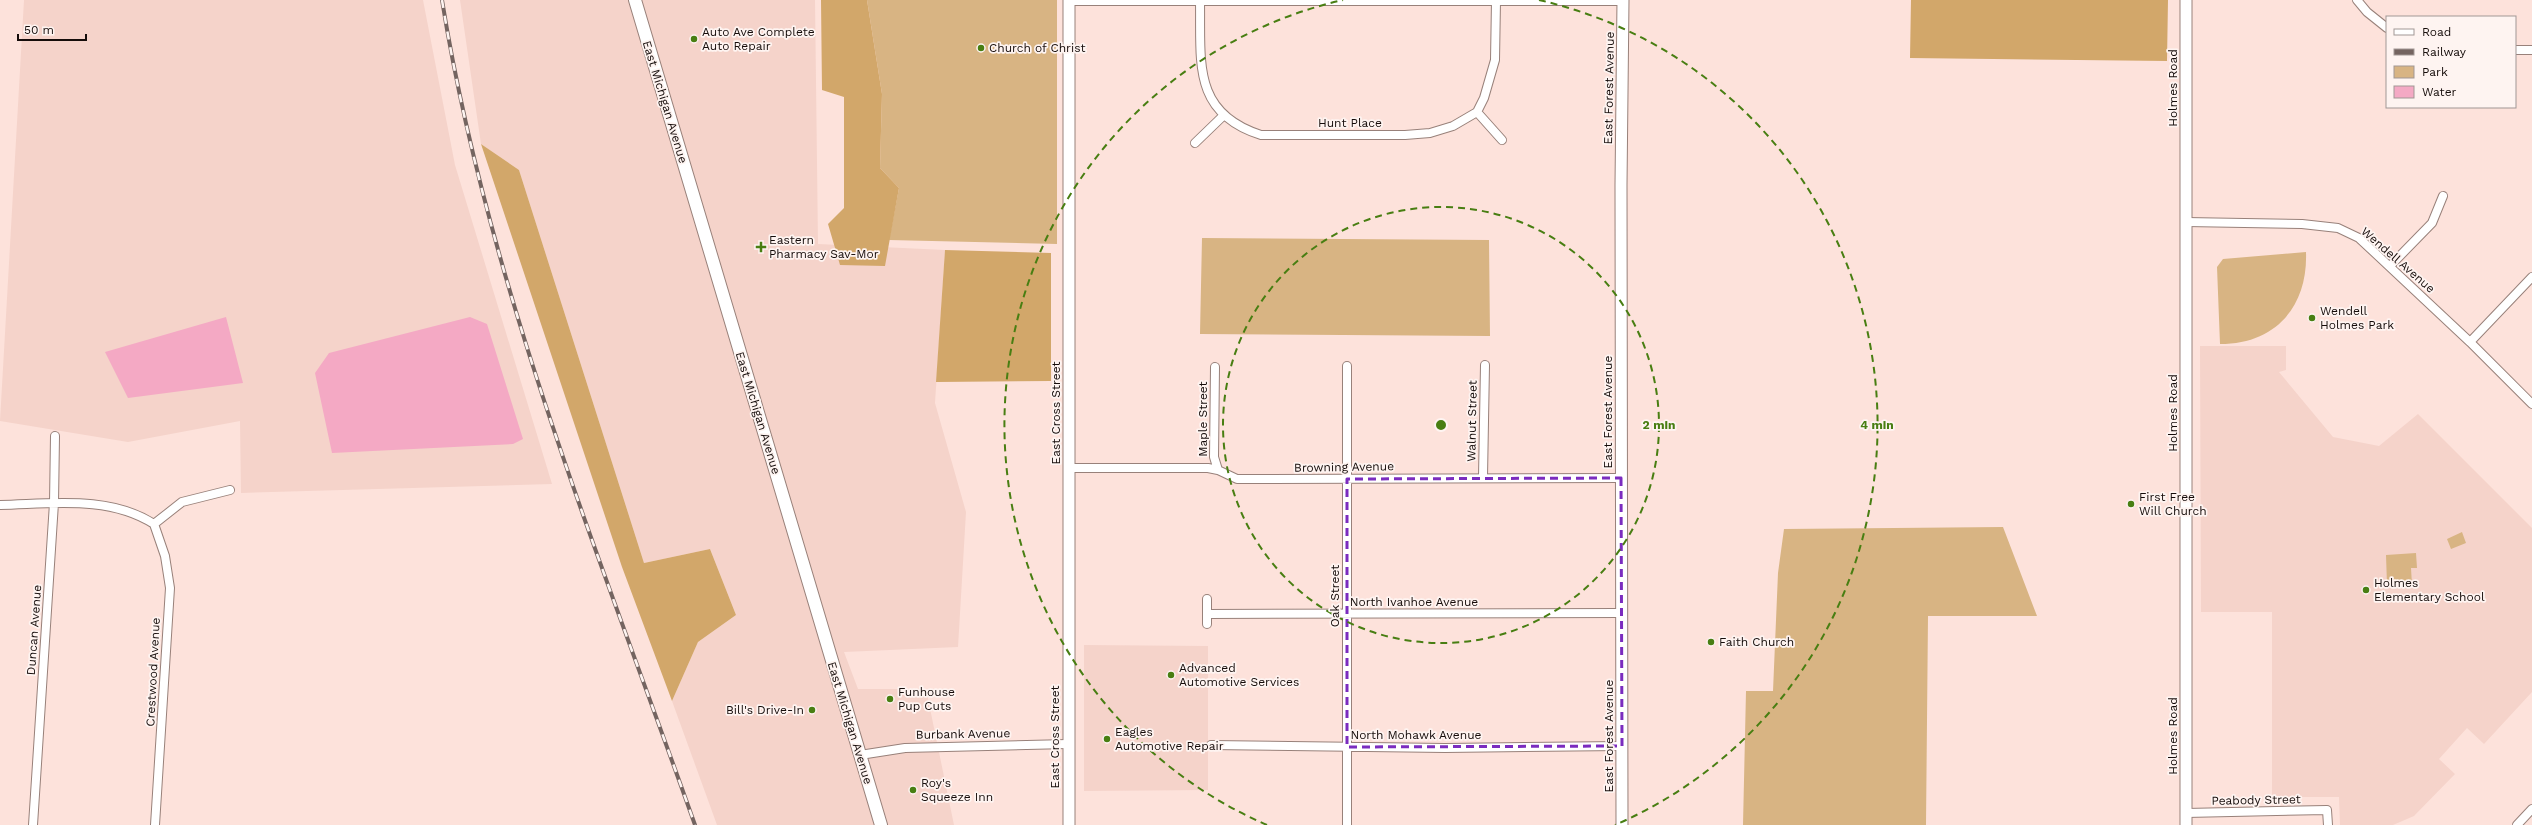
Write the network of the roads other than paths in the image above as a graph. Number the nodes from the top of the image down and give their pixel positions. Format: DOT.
graph roads {
  1 [pos="635,0"];
  2 [pos="1623,0"];
  3 [pos="2186,0"];
  4 [pos="2357,0"];
  5 [pos="1069,1"];
  6 [pos="1496,1"];
  7 [pos="1200,2"];
  8 [pos="2386,27"];
  9 [pos="2516,50"];
  10 [pos="2532,50"];
  11 [pos="1477,112"];
  12 [pos="1223,116"];
  13 [pos="1502,140"];
  14 [pos="1195,143"];
  15 [pos="2443,196"];
  16 [pos="2186,222"];
  17 [pos="2390,266"];
  18 [pos="2532,277"];
  19 [pos="2470,342"];
  20 [pos="1485,364"];
  21 [pos="1347,366"];
  22 [pos="1215,367"];
  23 [pos="2532,404"];
  24 [pos="55,436"];
  25 [pos="1069,468"];
  26 [pos="1218,470"];
  27 [pos="1483,477"];
  28 [pos="1621,478"];
  29 [pos="1347,479"];
  30 [pos="230,490"];
  31 [pos="54,503"];
  32 [pos="0,505"];
  33 [pos="154,524"];
  34 [pos="1207,600"];
  35 [pos="1621,613"];
  36 [pos="1207,614"];
  37 [pos="1347,614"];
  38 [pos="1207,624"];
  39 [pos="1068,744"];
  40 [pos="1211,745"];
  41 [pos="1622,746"];
  42 [pos="1347,747"];
  43 [pos="860,755"];
  44 [pos="2532,809"];
  45 [pos="2186,813"];
  46 [pos="33,825"];
  47 [pos="156,825"];
  48 [pos="881,825"];
  49 [pos="1069,825"];
  50 [pos="1347,825"];
  51 [pos="1622,825"];
  52 [pos="2186,825"];
  53 [pos="2328,825"];
  54 [pos="2517,825"];
  1 -- 43 [label="main road, East Michigan Avenue"];
  2 -- 6 [label="street"];
  2 -- 28 [label="street, East Forest Avenue"];
  3 -- 16 [label="street, Holmes Road"];
  4 -- 8 [label="street"];
  5 -- 7 [label="street"];
  5 -- 25 [label="street, East Cross Street"];
  6 -- 7 [label="street"];
  6 -- 11 [label="street"];
  7 -- 12 [label="street, Hunt Place"];
  9 -- 10 [label="street"];
  11 -- 12 [label="street, Hunt Place"];
  11 -- 13 [label="street"];
  12 -- 14 [label="street"];
  15 -- 17 [label="street"];
  16 -- 17 [label="street, Wendell Avenue"];
  16 -- 45 [label="street, Holmes Road"];
  17 -- 19 [label="street, Wendell Avenue"];
  18 -- 19 [label="street"];
  19 -- 23 [label="street, Wendell Avenue"];
  20 -- 27 [label="street, Walnut Street"];
  21 -- 29 [label="street, Oak Street"];
  22 -- 26 [label="street, Maple Street"];
  24 -- 31 [label="street, Duncan Avenue"];
  25 -- 26 [label="street, Browning Avenue"];
  25 -- 39 [label="street, East Cross Street"];
  26 -- 29 [label="street, Browning Avenue"];
  27 -- 28 [label="street, Browning Avenue"];
  27 -- 29 [label="street, Browning Avenue"];
  28 -- 35 [label="street, East Forest Avenue"];
  29 -- 37 [label="street, Oak Street"];
  30 -- 33 [label="street"];
  31 -- 32 [label="street"];
  31 -- 33 [label="street"];
  31 -- 46 [label="street, Duncan Avenue"];
  33 -- 47 [label="street, Crestwood Avenue"];
  34 -- 36 [label="street"];
  35 -- 37 [label="street, North Ivanhoe Avenue"];
  35 -- 41 [label="street, East Forest Avenue"];
  36 -- 37 [label="street, North Ivanhoe Avenue"];
  36 -- 38 [label="street"];
  37 -- 42 [label="street, Oak Street"];
  39 -- 43 [label="street, Burbank Avenue"];
  39 -- 49 [label="street, East Cross Street"];
  40 -- 42 [label="street, North Mohawk Avenue"];
  41 -- 42 [label="street, North Mohawk Avenue"];
  41 -- 51 [label="street, East Forest Avenue"];
  42 -- 50 [label="street, Oak Street"];
  43 -- 48 [label="main road, East Michigan Avenue"];
  44 -- 54 [label="street"];
  45 -- 52 [label="street, Holmes Road"];
  45 -- 53 [label="street, Peabody Street"];
}
